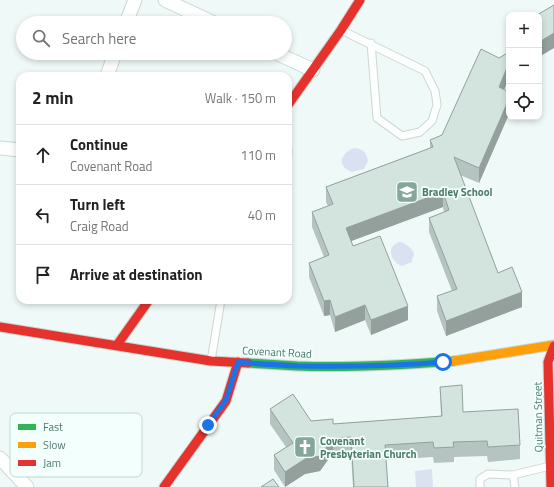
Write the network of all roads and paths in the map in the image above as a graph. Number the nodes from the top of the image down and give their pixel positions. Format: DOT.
graph roads {
  1 [pos="135,0"];
  2 [pos="165,0"];
  3 [pos="360,0"];
  4 [pos="129,16"];
  5 [pos="199,16"];
  6 [pos="341,30"];
  7 [pos="371,43"];
  8 [pos="113,60"];
  9 [pos="291,60"];
  10 [pos="313,70"];
  11 [pos="108,72"];
  12 [pos="292,99"];
  13 [pos="0,148"];
  14 [pos="16,150"];
  15 [pos="146,304"];
  16 [pos="220,304"];
  17 [pos="0,327"];
  18 [pos="117,345"];
  19 [pos="554,346"];
  20 [pos="211,360"];
  21 [pos="238,362"];
  22 [pos="0,458"];
  23 [pos="551,465"];
  24 [pos="10,469"];
  25 [pos="513,475"];
  26 [pos="18,477"];
  27 [pos="27,487"];
  28 [pos="164,487"];
  29 [pos="480,487"];
  30 [pos="515,487"];
  31 [pos="551,487"];
  1 -- 4 [label="street"];
  2 -- 5 [label="street"];
  3 -- 6 [label="street"];
  6 -- 7 [label="lane"];
  6 -- 10 [label="street"];
  7 -- 7 [label="lane"];
  8 -- 11 [label="street"];
  9 -- 10 [label="street"];
  10 -- 12 [label="street"];
  13 -- 14 [label="street"];
  15 -- 18 [label="street"];
  16 -- 20 [label="lane"];
  17 -- 18 [label="street, Covenant Road"];
  18 -- 20 [label="street, Covenant Road"];
  19 -- 21 [label="street, Covenant Road"];
  19 -- 23 [label="street, Quitman Street"];
  20 -- 21 [label="street, Covenant Road"];
  21 -- 28 [label="street"];
  22 -- 24 [label="street"];
  23 -- 25 [label="lane"];
  23 -- 31 [label="street, Quitman Street"];
  25 -- 29 [label="lane"];
  25 -- 30 [label="lane"];
  26 -- 27 [label="street"];
}
